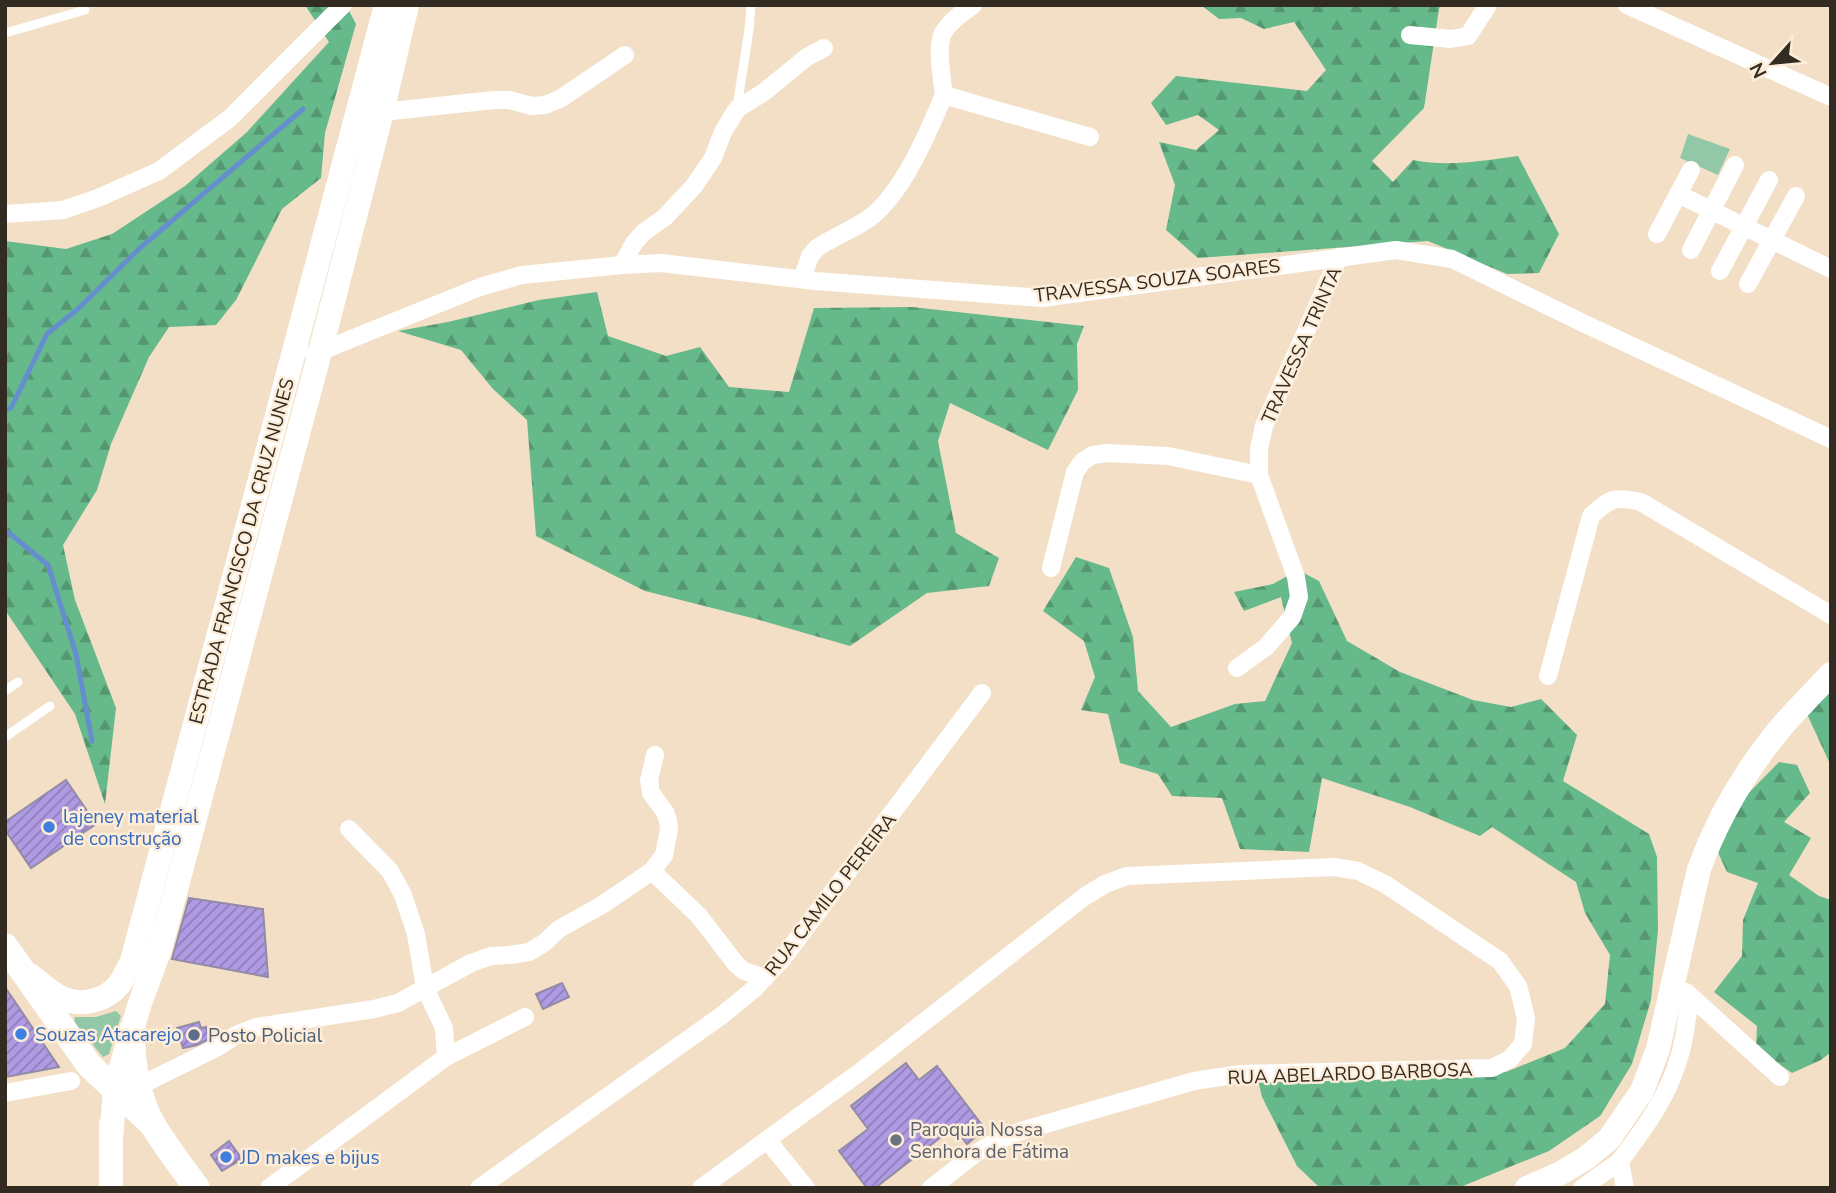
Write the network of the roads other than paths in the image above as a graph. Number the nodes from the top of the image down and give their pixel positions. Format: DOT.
graph roads {
  1 [pos="343,5"];
  2 [pos="386,5"];
  3 [pos="407,5"];
  4 [pos="751,5"];
  5 [pos="973,5"];
  6 [pos="1488,5"];
  7 [pos="1627,5"];
  8 [pos="85,10"];
  9 [pos="5,33"];
  10 [pos="1410,35"];
  11 [pos="824,48"];
  12 [pos="625,55"];
  13 [pos="944,95"];
  14 [pos="1831,97"];
  15 [pos="737,109"];
  16 [pos="370,112"];
  17 [pos="1090,137"];
  18 [pos="1735,165"];
  19 [pos="1692,170"];
  20 [pos="1769,180"];
  21 [pos="1678,194"];
  22 [pos="1796,196"];
  23 [pos="1711,210"];
  24 [pos="5,214"];
  25 [pos="1744,226"];
  26 [pos="1657,234"];
  27 [pos="1772,240"];
  28 [pos="1691,250"];
  29 [pos="1339,257"];
  30 [pos="622,265"];
  31 [pos="1831,269"];
  32 [pos="1720,271"];
  33 [pos="802,279"];
  34 [pos="1748,284"];
  35 [pos="320,352"];
  36 [pos="292,361"];
  37 [pos="1831,439"];
  38 [pos="1259,475"];
  39 [pos="1051,568"];
  40 [pos="1831,615"];
  41 [pos="1237,668"];
  42 [pos="1831,674"];
  43 [pos="1548,676"];
  44 [pos="18,681"];
  45 [pos="5,691"];
  46 [pos="982,693"];
  47 [pos="50,706"];
  48 [pos="5,737"];
  49 [pos="655,755"];
  50 [pos="349,830"];
  51 [pos="652,872"];
  52 [pos="5,946"];
  53 [pos="21,968"];
  54 [pos="765,978"];
  55 [pos="425,988"];
  56 [pos="1682,988"];
  57 [pos="525,1017"];
  58 [pos="132,1030"];
  59 [pos="446,1057"];
  60 [pos="80,1073"];
  61 [pos="1780,1077"];
  62 [pos="127,1088"];
  63 [pos="5,1093"];
  64 [pos="111,1139"];
  65 [pos="767,1140"];
  66 [pos="1620,1161"];
  67 [pos="111,1188"];
  68 [pos="197,1188"];
  69 [pos="269,1188"];
  70 [pos="480,1188"];
  71 [pos="701,1188"];
  72 [pos="806,1188"];
  73 [pos="931,1188"];
  74 [pos="1527,1188"];
  75 [pos="1582,1188"];
  76 [pos="1625,1188"];
  1 -- 24 [label="street"];
  2 -- 16 [label="main road, ESTRADA FRANCISCO DA CRUZ NUNES"];
  3 -- 16 [label="main road, ESTRADA FRANCISCO DA CRUZ NUNES"];
  4 -- 15 [label="lane"];
  5 -- 13 [label="street"];
  6 -- 10 [label="street"];
  7 -- 14 [label="street"];
  8 -- 9 [label="lane"];
  11 -- 15 [label="street"];
  12 -- 16 [label="street"];
  13 -- 17 [label="street"];
  13 -- 33 [label="street"];
  15 -- 30 [label="street"];
  16 -- 35 [label="main road, ESTRADA FRANCISCO DA CRUZ NUNES"];
  16 -- 36 [label="main road, ESTRADA FRANCISCO DA CRUZ NUNES"];
  18 -- 23 [label="street"];
  19 -- 21 [label="street"];
  20 -- 25 [label="street"];
  21 -- 23 [label="street"];
  21 -- 26 [label="street"];
  22 -- 27 [label="street"];
  23 -- 25 [label="street"];
  23 -- 28 [label="street"];
  25 -- 27 [label="street"];
  25 -- 32 [label="street"];
  27 -- 31 [label="street"];
  27 -- 34 [label="street"];
  29 -- 33 [label="street, TRAVESSA SOUZA SOARES"];
  29 -- 37 [label="street, TRAVESSA SOUZA SOARES"];
  29 -- 38 [label="street, TRAVESSA TRINTA"];
  30 -- 33 [label="street, TRAVESSA SOUZA SOARES"];
  30 -- 35 [label="street, TRAVESSA SOUZA SOARES"];
  35 -- 36 [label="street, TRAVESSA SOUZA SOARES"];
  35 -- 58 [label="main road, ESTRADA FRANCISCO DA CRUZ NUNES"];
  36 -- 53 [label="main road, ESTRADA FRANCISCO DA CRUZ NUNES"];
  38 -- 39 [label="street"];
  38 -- 41 [label="street"];
  40 -- 43 [label="street"];
  42 -- 56 [label="main road"];
  44 -- 45 [label="lane"];
  46 -- 54 [label="street, RUA CAMILO PEREIRA"];
  47 -- 48 [label="lane"];
  49 -- 51 [label="street"];
  50 -- 55 [label="street"];
  51 -- 54 [label="street"];
  51 -- 55 [label="street"];
  52 -- 53 [label="main road"];
  53 -- 60 [label="main road"];
  54 -- 70 [label="street, RUA CAMILO PEREIRA"];
  55 -- 59 [label="street"];
  55 -- 62 [label="street"];
  56 -- 61 [label="street"];
  56 -- 66 [label="street"];
  56 -- 74 [label="main road"];
  57 -- 59 [label="street"];
  58 -- 62 [label="main road"];
  59 -- 69 [label="street"];
  60 -- 62 [label="main road"];
  60 -- 63 [label="street"];
  60 -- 64 [label="main road"];
  62 -- 64 [label="main road"];
  62 -- 68 [label="main road"];
  64 -- 67 [label="main road"];
  65 -- 71 [label="street"];
  65 -- 72 [label="street"];
  65 -- 73 [label="street, RUA ABELARDO BARBOSA"];
  66 -- 75 [label="street"];
  66 -- 76 [label="street"];
}
